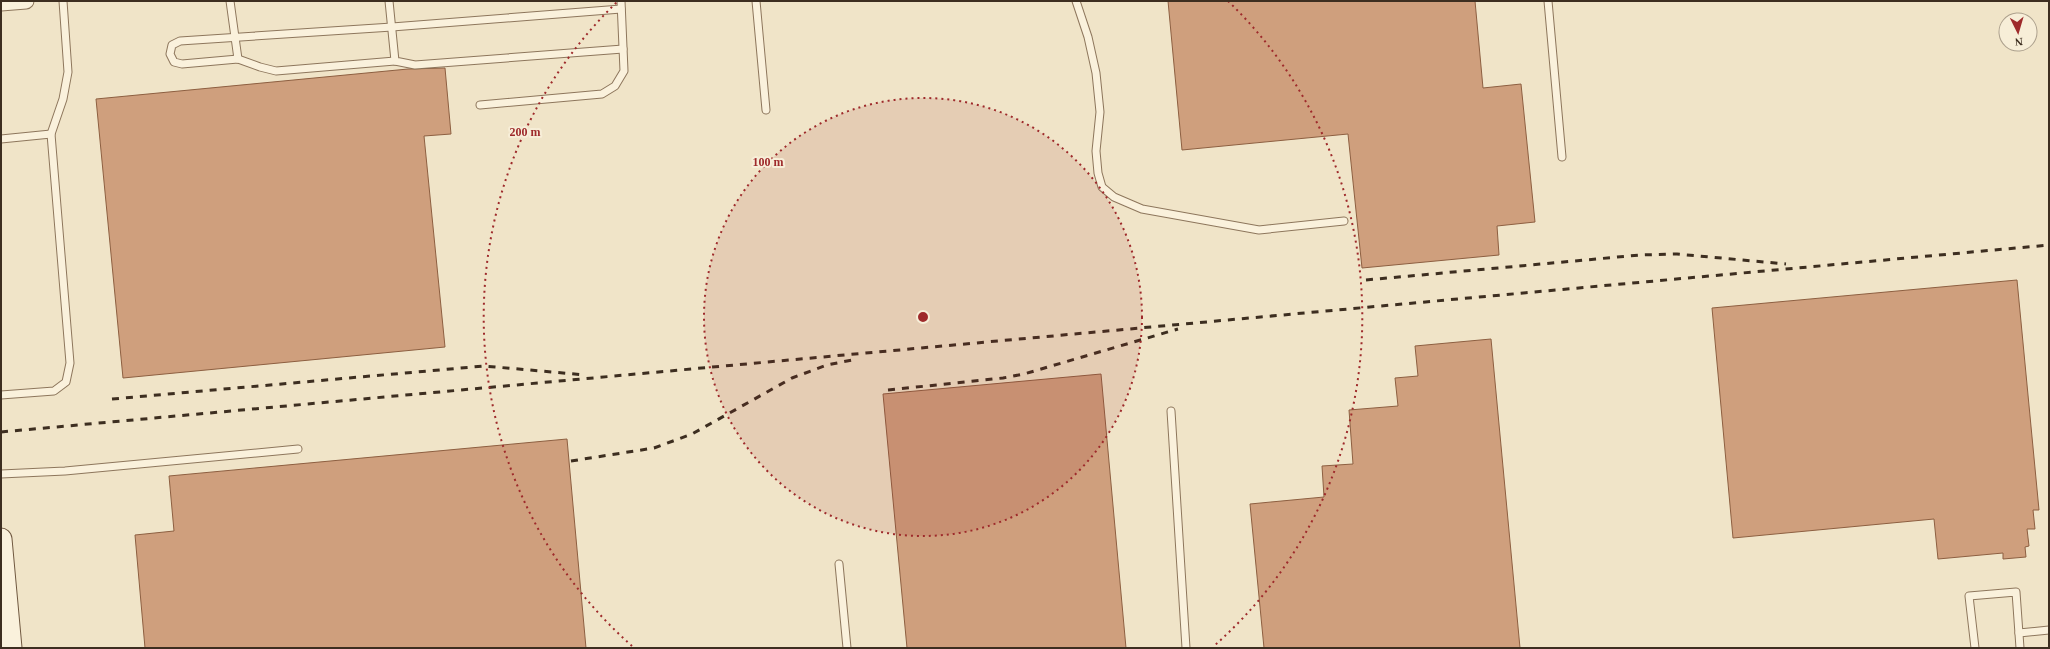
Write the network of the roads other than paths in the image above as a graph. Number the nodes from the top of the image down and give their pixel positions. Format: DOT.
graph roads {
  1 [pos="26,1"];
  2 [pos="63,1"];
  3 [pos="230,1"];
  4 [pos="390,1"];
  5 [pos="621,1"];
  6 [pos="756,1"];
  7 [pos="1076,1"];
  8 [pos="1548,1"];
  9 [pos="1,3"];
  10 [pos="621,9"];
  11 [pos="392,27"];
  12 [pos="235,37"];
  13 [pos="623,49"];
  14 [pos="238,59"];
  15 [pos="395,61"];
  16 [pos="480,105"];
  17 [pos="766,110"];
  18 [pos="51,134"];
  19 [pos="1,139"];
  20 [pos="1562,157"];
  21 [pos="1344,221"];
  22 [pos="1,395"];
  23 [pos="1171,411"];
  24 [pos="298,449"];
  25 [pos="1,474"];
  26 [pos="1,539"];
  27 [pos="839,564"];
  28 [pos="2049,630"];
  29 [pos="2019,633"];
  30 [pos="11,648"];
  31 [pos="847,648"];
  32 [pos="1186,648"];
  33 [pos="1974,648"];
  34 [pos="2020,648"];
  1 -- 9 [label="street"];
  2 -- 18 [label="lane"];
  3 -- 12 [label="lane"];
  4 -- 11 [label="lane"];
  5 -- 10 [label="lane"];
  6 -- 17 [label="lane"];
  7 -- 21 [label="lane"];
  8 -- 20 [label="lane"];
  10 -- 11 [label="lane"];
  10 -- 13 [label="lane"];
  11 -- 12 [label="lane"];
  11 -- 15 [label="lane"];
  12 -- 14 [label="lane"];
  12 -- 14 [label="lane"];
  13 -- 15 [label="lane"];
  13 -- 16 [label="lane"];
  14 -- 15 [label="lane"];
  18 -- 19 [label="lane"];
  18 -- 22 [label="lane"];
  23 -- 32 [label="lane"];
  24 -- 25 [label="lane"];
  26 -- 30 [label="main road"];
  27 -- 31 [label="lane"];
  28 -- 29 [label="lane"];
  29 -- 33 [label="lane"];
  29 -- 34 [label="lane"];
}
